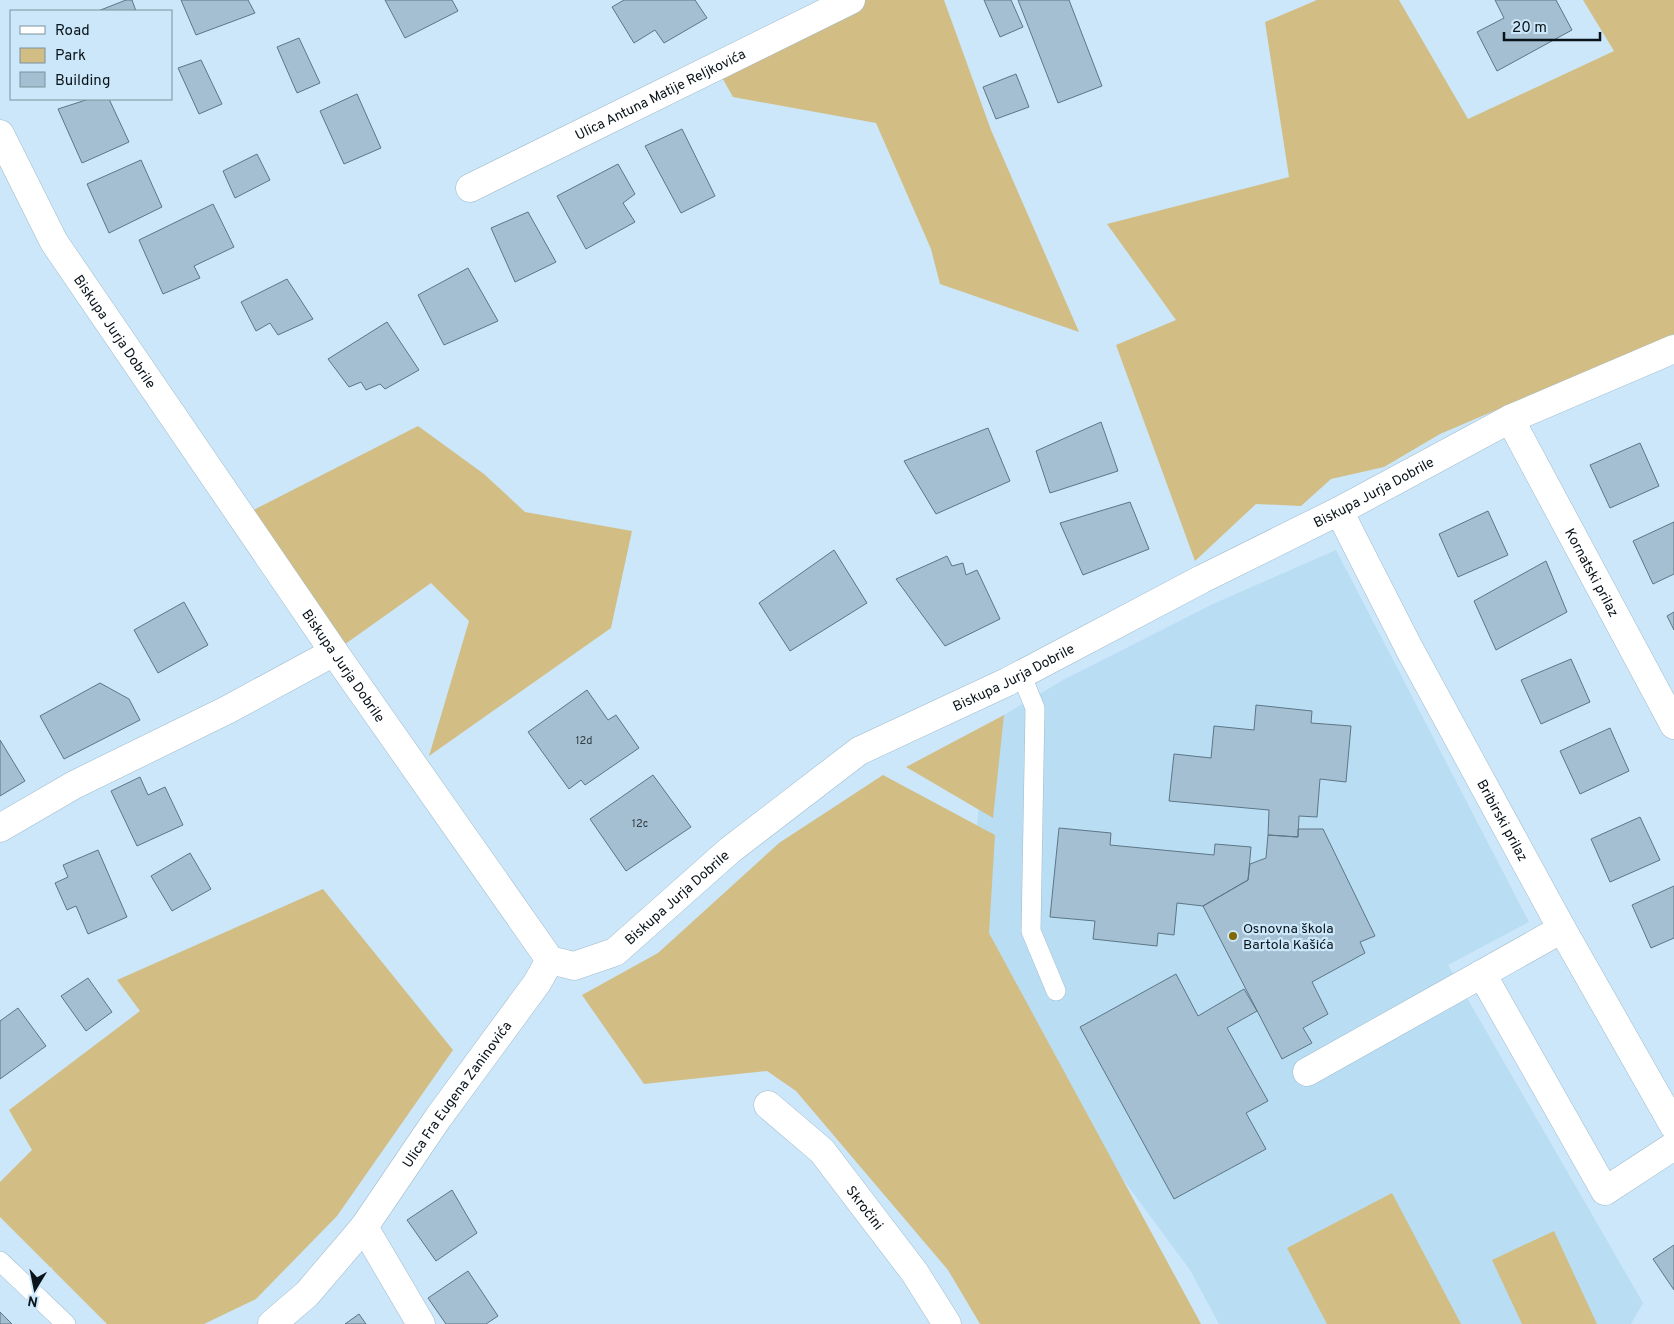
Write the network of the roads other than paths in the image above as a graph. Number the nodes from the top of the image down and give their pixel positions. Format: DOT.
graph roads {
  1 [pos="851,0"];
  2 [pos="0,134"];
  3 [pos="470,188"];
  4 [pos="1672,354"];
  5 [pos="1510,419"];
  6 [pos="1339,511"];
  7 [pos="334,652"];
  8 [pos="1020,674"];
  9 [pos="1674,725"];
  10 [pos="0,828"];
  11 [pos="1562,929"];
  12 [pos="550,960"];
  13 [pos="1482,974"];
  14 [pos="1056,991"];
  15 [pos="1307,1072"];
  16 [pos="768,1105"];
  17 [pos="1674,1126"];
  18 [pos="1674,1146"];
  19 [pos="364,1227"];
  20 [pos="0,1261"];
  21 [pos="66,1324"];
  22 [pos="272,1324"];
  23 [pos="421,1324"];
  24 [pos="947,1324"];
  1 -- 3 [label="street, Ulica Antuna Matije Reljkovića"];
  2 -- 7 [label="street, Biskupa Jurja Dobrile"];
  4 -- 5 [label="street, Biskupa Jurja Dobrile"];
  5 -- 6 [label="street, Biskupa Jurja Dobrile"];
  5 -- 9 [label="street, Kornatski prilaz"];
  6 -- 8 [label="street, Biskupa Jurja Dobrile"];
  6 -- 11 [label="street, Bribirski prilaz"];
  7 -- 10 [label="street"];
  7 -- 12 [label="street, Biskupa Jurja Dobrile"];
  8 -- 12 [label="street, Biskupa Jurja Dobrile"];
  8 -- 14 [label="lane"];
  11 -- 13 [label="street"];
  11 -- 17 [label="street, Bribirski prilaz"];
  12 -- 19 [label="street, Ulica Fra Eugena Zaninovića"];
  13 -- 15 [label="street"];
  13 -- 18 [label="street"];
  16 -- 24 [label="street, Skročini"];
  19 -- 22 [label="street, Ulica Fra Eugena Zaninovića"];
  19 -- 23 [label="street"];
  20 -- 21 [label="lane"];
}
